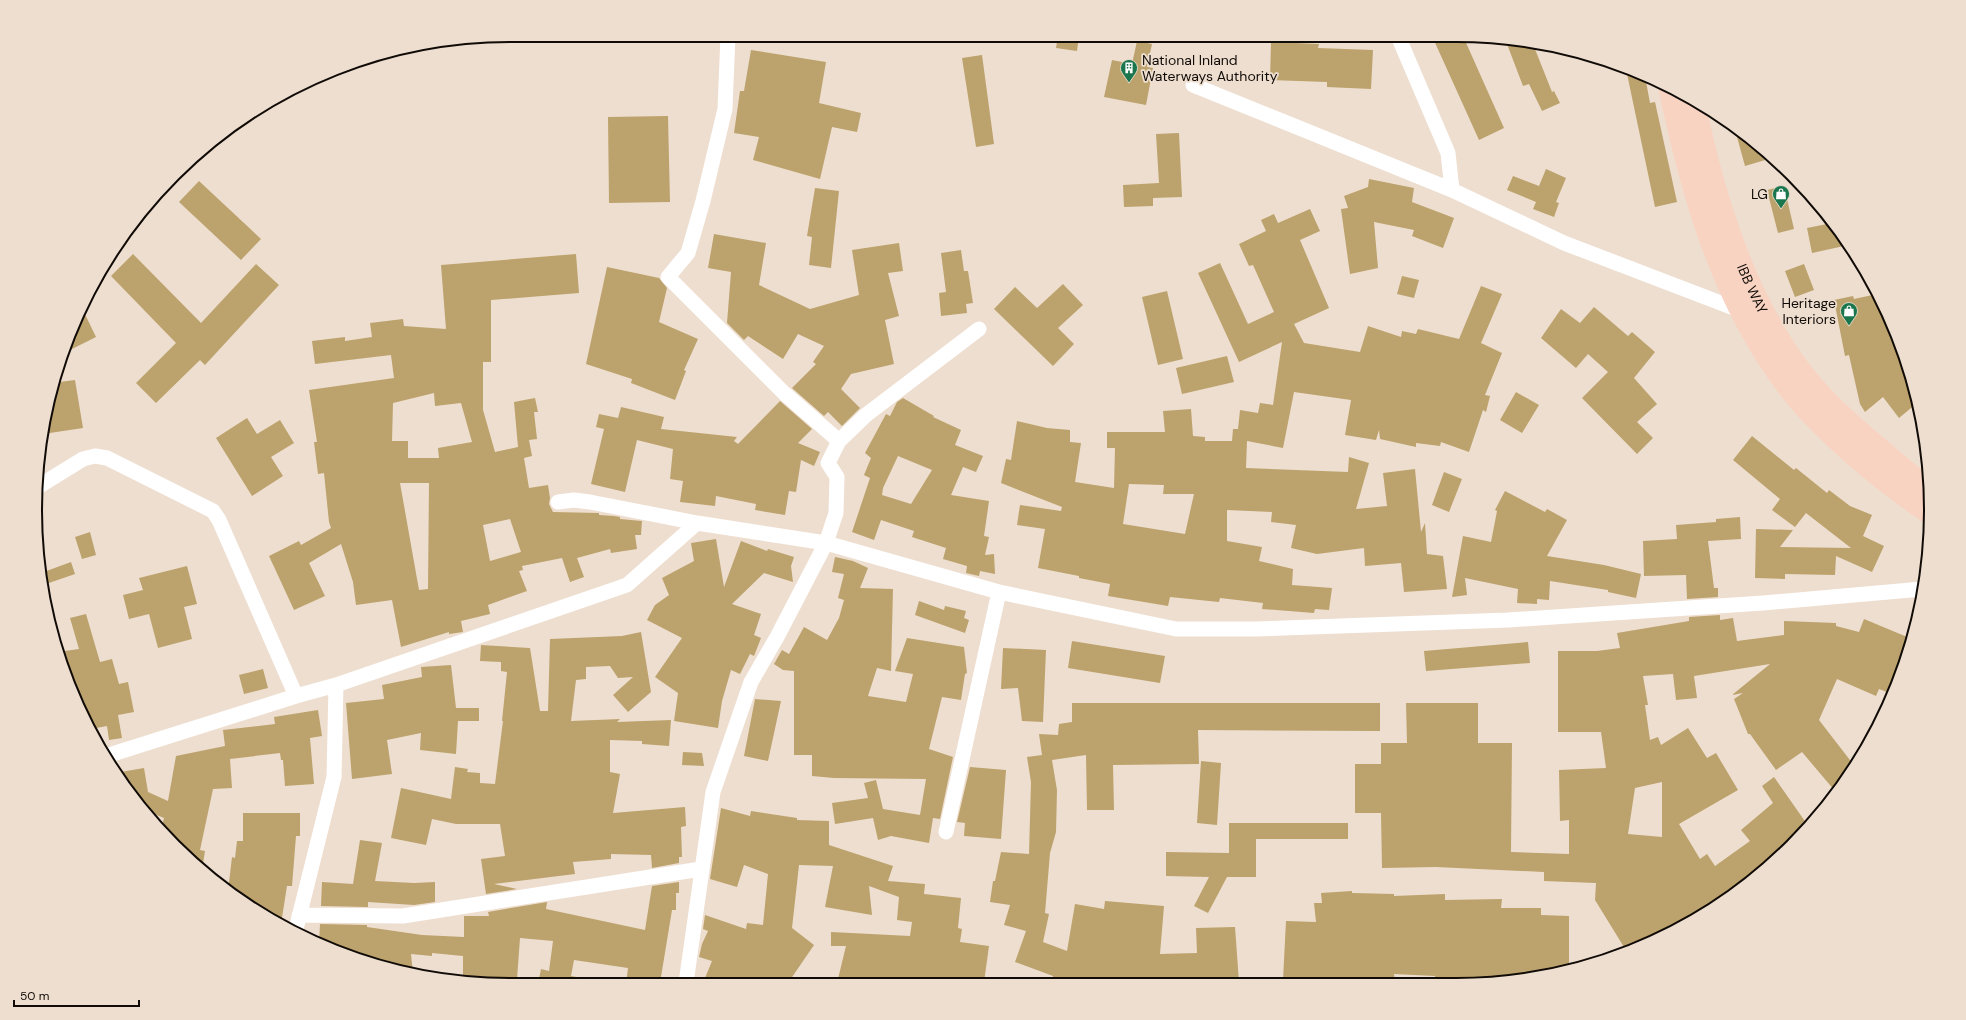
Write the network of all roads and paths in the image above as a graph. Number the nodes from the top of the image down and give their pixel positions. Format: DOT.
graph roads {
  1 [pos="728,42"];
  2 [pos="1401,42"];
  3 [pos="1193,85"];
  4 [pos="1671,94"];
  5 [pos="1696,109"];
  6 [pos="1452,190"];
  7 [pos="1748,305"];
  8 [pos="979,329"];
  9 [pos="839,441"];
  10 [pos="43,484"];
  11 [pos="1923,484"];
  12 [pos="558,502"];
  13 [pos="1924,509"];
  14 [pos="697,523"];
  15 [pos="826,543"];
  16 [pos="1917,589"];
  17 [pos="999,592"];
  18 [pos="336,686"];
  19 [pos="296,696"];
  20 [pos="111,754"];
  21 [pos="946,832"];
  22 [pos="701,869"];
  23 [pos="299,915"];
  24 [pos="296,926"];
  25 [pos="687,978"];
  1 -- 9 [label="street"];
  2 -- 6 [label="street"];
  3 -- 6 [label="street"];
  4 -- 7 [label="highway"];
  5 -- 7 [label="highway, IBB WAY"];
  6 -- 7 [label="street"];
  7 -- 11 [label="highway, IBB WAY"];
  7 -- 13 [label="highway"];
  8 -- 9 [label="street"];
  9 -- 15 [label="street"];
  10 -- 19 [label="street"];
  12 -- 14 [label="street"];
  14 -- 15 [label="street"];
  14 -- 18 [label="street"];
  15 -- 17 [label="street"];
  15 -- 22 [label="street"];
  16 -- 17 [label="street"];
  17 -- 21 [label="street"];
  18 -- 19 [label="street"];
  18 -- 23 [label="street"];
  19 -- 20 [label="street"];
  22 -- 23 [label="street"];
  22 -- 25 [label="street"];
  23 -- 24 [label="street"];
}
